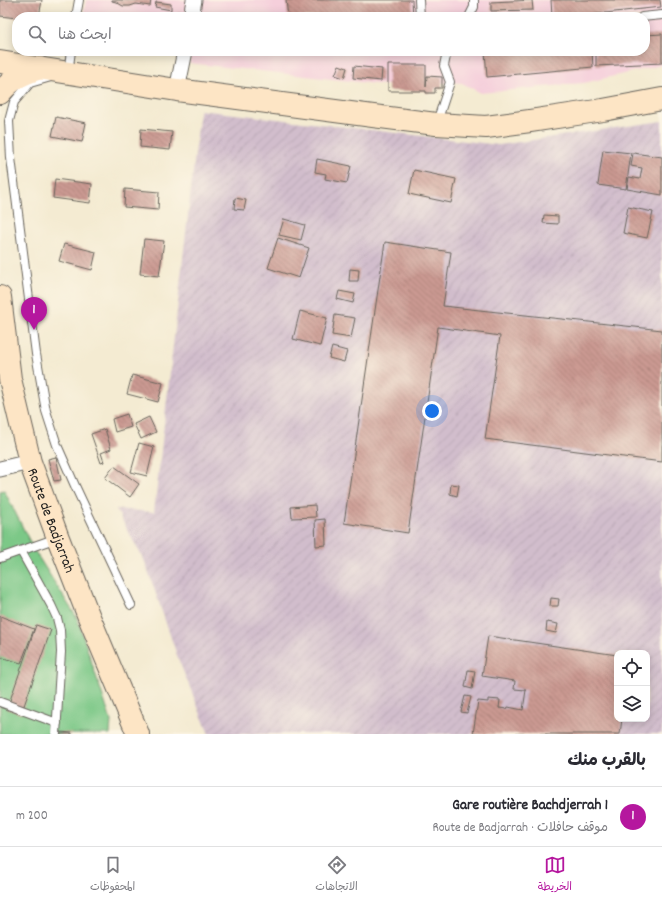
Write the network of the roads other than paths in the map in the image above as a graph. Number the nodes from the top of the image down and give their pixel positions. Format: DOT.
graph roads {
  1 [pos="79,0"];
  2 [pos="194,0"];
  3 [pos="419,0"];
  4 [pos="474,0"];
  5 [pos="77,12"];
  6 [pos="192,12"];
  7 [pos="420,12"];
  8 [pos="472,12"];
  9 [pos="662,15"];
  10 [pos="650,16"];
  11 [pos="70,56"];
  12 [pos="184,56"];
  13 [pos="446,56"];
  14 [pos="0,62"];
  15 [pos="40,68"];
  16 [pos="68,72"];
  17 [pos="177,90"];
  18 [pos="0,93"];
  19 [pos="662,99"];
  20 [pos="436,124"];
  21 [pos="0,297"];
  22 [pos="4,366"];
  23 [pos="30,462"];
  24 [pos="0,469"];
  25 [pos="58,538"];
  26 [pos="21,551"];
  27 [pos="0,558"];
  28 [pos="131,605"];
  29 [pos="0,702"];
  30 [pos="57,723"];
  31 [pos="136,733"];
  32 [pos="56,734"];
  1 -- 5 [label="lane"];
  2 -- 6 [label="street"];
  3 -- 7 [label="lane"];
  4 -- 8 [label="lane"];
  9 -- 10 [label="lane"];
  11 -- 16 [label="lane"];
  12 -- 17 [label="street"];
  13 -- 20 [label="lane"];
  14 -- 15 [label="main road"];
  15 -- 16 [label="main road"];
  15 -- 18 [label="main road"];
  16 -- 17 [label="main road"];
  16 -- 28 [label="lane"];
  17 -- 20 [label="main road"];
  19 -- 20 [label="main road"];
  21 -- 22 [label="main road, Route de Badjarrah"];
  22 -- 23 [label="main road, Route de Badjarrah"];
  23 -- 24 [label="street"];
  23 -- 25 [label="main road, Route de Badjarrah"];
  25 -- 26 [label="lane"];
  25 -- 31 [label="main road, Route de Badjarrah"];
  26 -- 27 [label="lane"];
  26 -- 30 [label="lane"];
  29 -- 30 [label="lane"];
  30 -- 32 [label="lane"];
}
